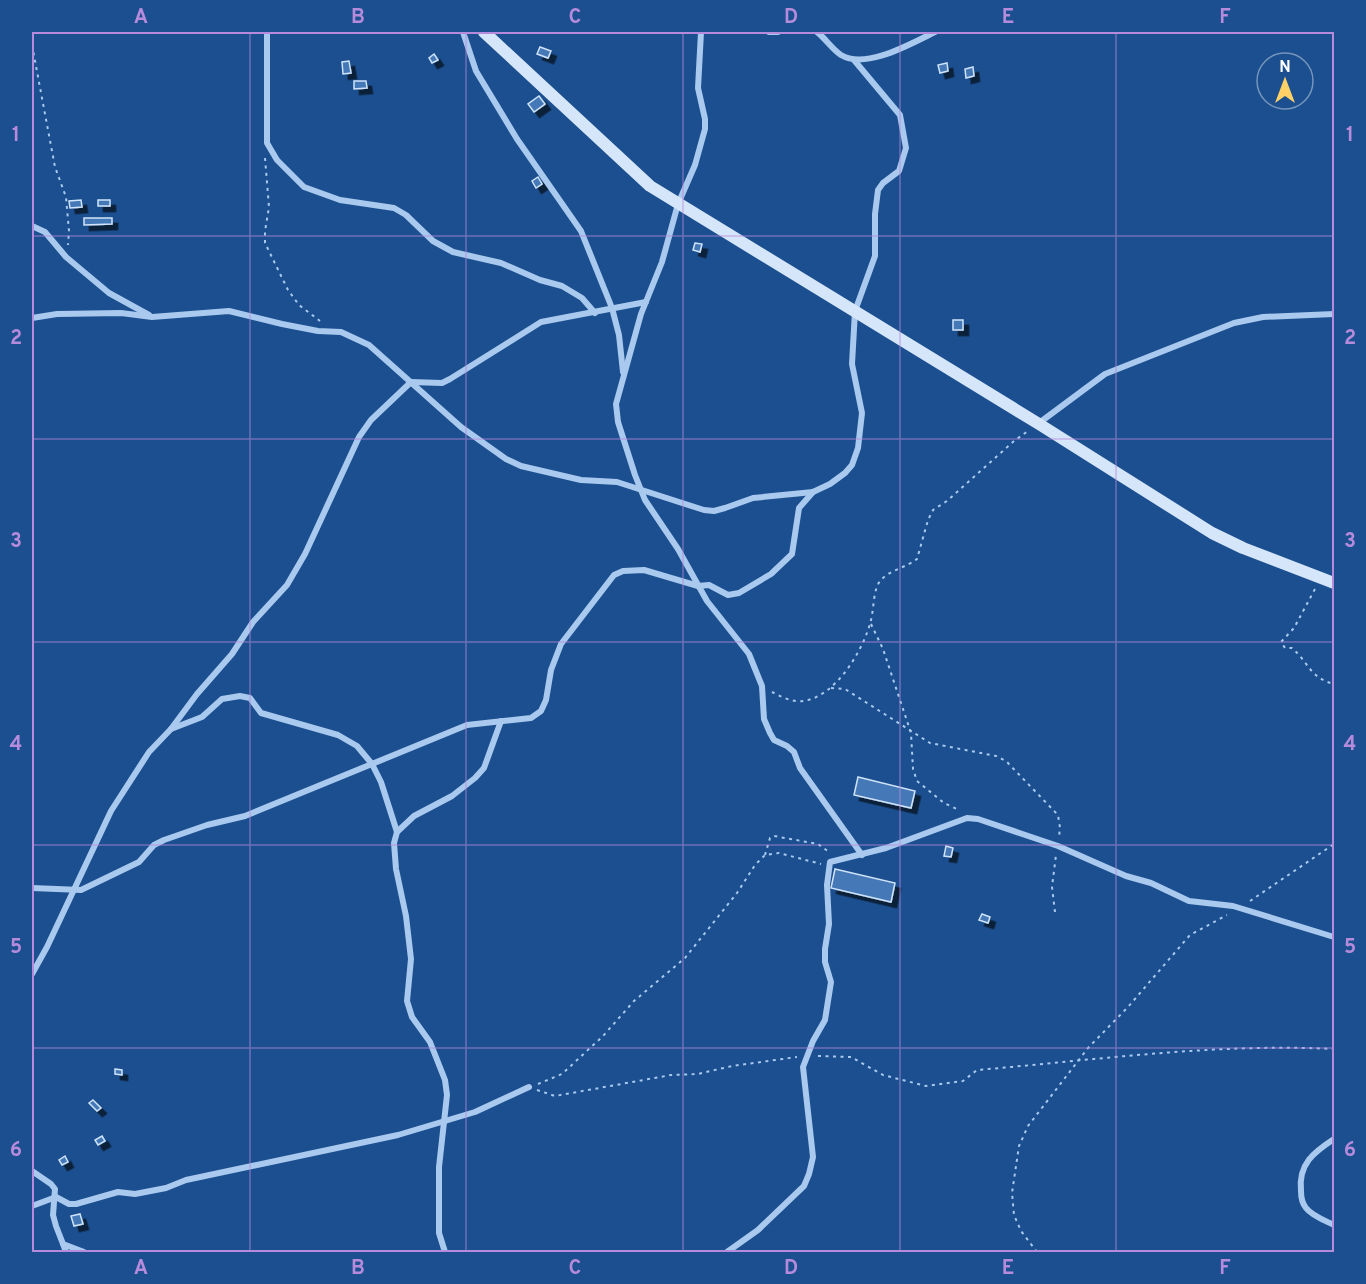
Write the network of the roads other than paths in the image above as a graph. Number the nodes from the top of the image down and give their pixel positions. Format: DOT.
graph roads {
  1 [pos="267,32"];
  2 [pos="463,32"];
  3 [pos="484,32"];
  4 [pos="701,32"];
  5 [pos="769,32"];
  6 [pos="778,32"];
  7 [pos="817,32"];
  8 [pos="935,32"];
  9 [pos="854,60"];
  10 [pos="678,204"];
  11 [pos="32,226"];
  12 [pos="646,302"];
  13 [pos="612,308"];
  14 [pos="855,311"];
  15 [pos="594,313"];
  16 [pos="1335,314"];
  17 [pos="152,317"];
  18 [pos="32,318"];
  19 [pos="623,375"];
  20 [pos="411,382"];
  21 [pos="1039,424"];
  22 [pos="640,490"];
  23 [pos="813,492"];
  24 [pos="1335,583"];
  25 [pos="698,586"];
  26 [pos="501,721"];
  27 [pos="171,729"];
  28 [pos="372,764"];
  29 [pos="398,832"];
  30 [pos="862,855"];
  31 [pos="32,888"];
  32 [pos="74,890"];
  33 [pos="1335,938"];
  34 [pos="32,974"];
  35 [pos="529,1087"];
  36 [pos="444,1121"];
  37 [pos="1335,1139"];
  38 [pos="32,1171"];
  39 [pos="56,1197"];
  40 [pos="32,1206"];
  41 [pos="1335,1226"];
  42 [pos="63,1244"];
  43 [pos="66,1252"];
  44 [pos="84,1252"];
  45 [pos="445,1252"];
  46 [pos="727,1252"];
  1 -- 15 [label="street"];
  2 -- 13 [label="street"];
  3 -- 10 [label="street"];
  4 -- 10 [label="street"];
  5 -- 6 [label="street"];
  7 -- 9 [label="street"];
  8 -- 9 [label="street"];
  9 -- 14 [label="street"];
  10 -- 12 [label="street"];
  10 -- 14 [label="street"];
  11 -- 17 [label="street"];
  12 -- 13 [label="street"];
  12 -- 19 [label="street"];
  13 -- 15 [label="street"];
  13 -- 19 [label="street"];
  14 -- 21 [label="street"];
  14 -- 23 [label="street"];
  15 -- 20 [label="street"];
  16 -- 21 [label="street"];
  17 -- 18 [label="street"];
  17 -- 20 [label="street"];
  19 -- 22 [label="street"];
  20 -- 22 [label="street"];
  20 -- 27 [label="street"];
  21 -- 24 [label="street"];
  22 -- 23 [label="street"];
  22 -- 25 [label="street"];
  23 -- 25 [label="street"];
  25 -- 26 [label="street"];
  25 -- 30 [label="street"];
  26 -- 28 [label="street"];
  26 -- 29 [label="street"];
  27 -- 28 [label="street"];
  27 -- 32 [label="street"];
  28 -- 29 [label="street"];
  28 -- 32 [label="street"];
  29 -- 36 [label="street"];
  30 -- 33 [label="street"];
  30 -- 46 [label="street"];
  31 -- 32 [label="street"];
  32 -- 34 [label="street"];
  35 -- 36 [label="street"];
  36 -- 39 [label="street"];
  36 -- 45 [label="street"];
  37 -- 41 [label="street"];
  38 -- 39 [label="street"];
  39 -- 40 [label="street"];
  39 -- 42 [label="street"];
  42 -- 43 [label="street"];
  42 -- 44 [label="street"];
}
